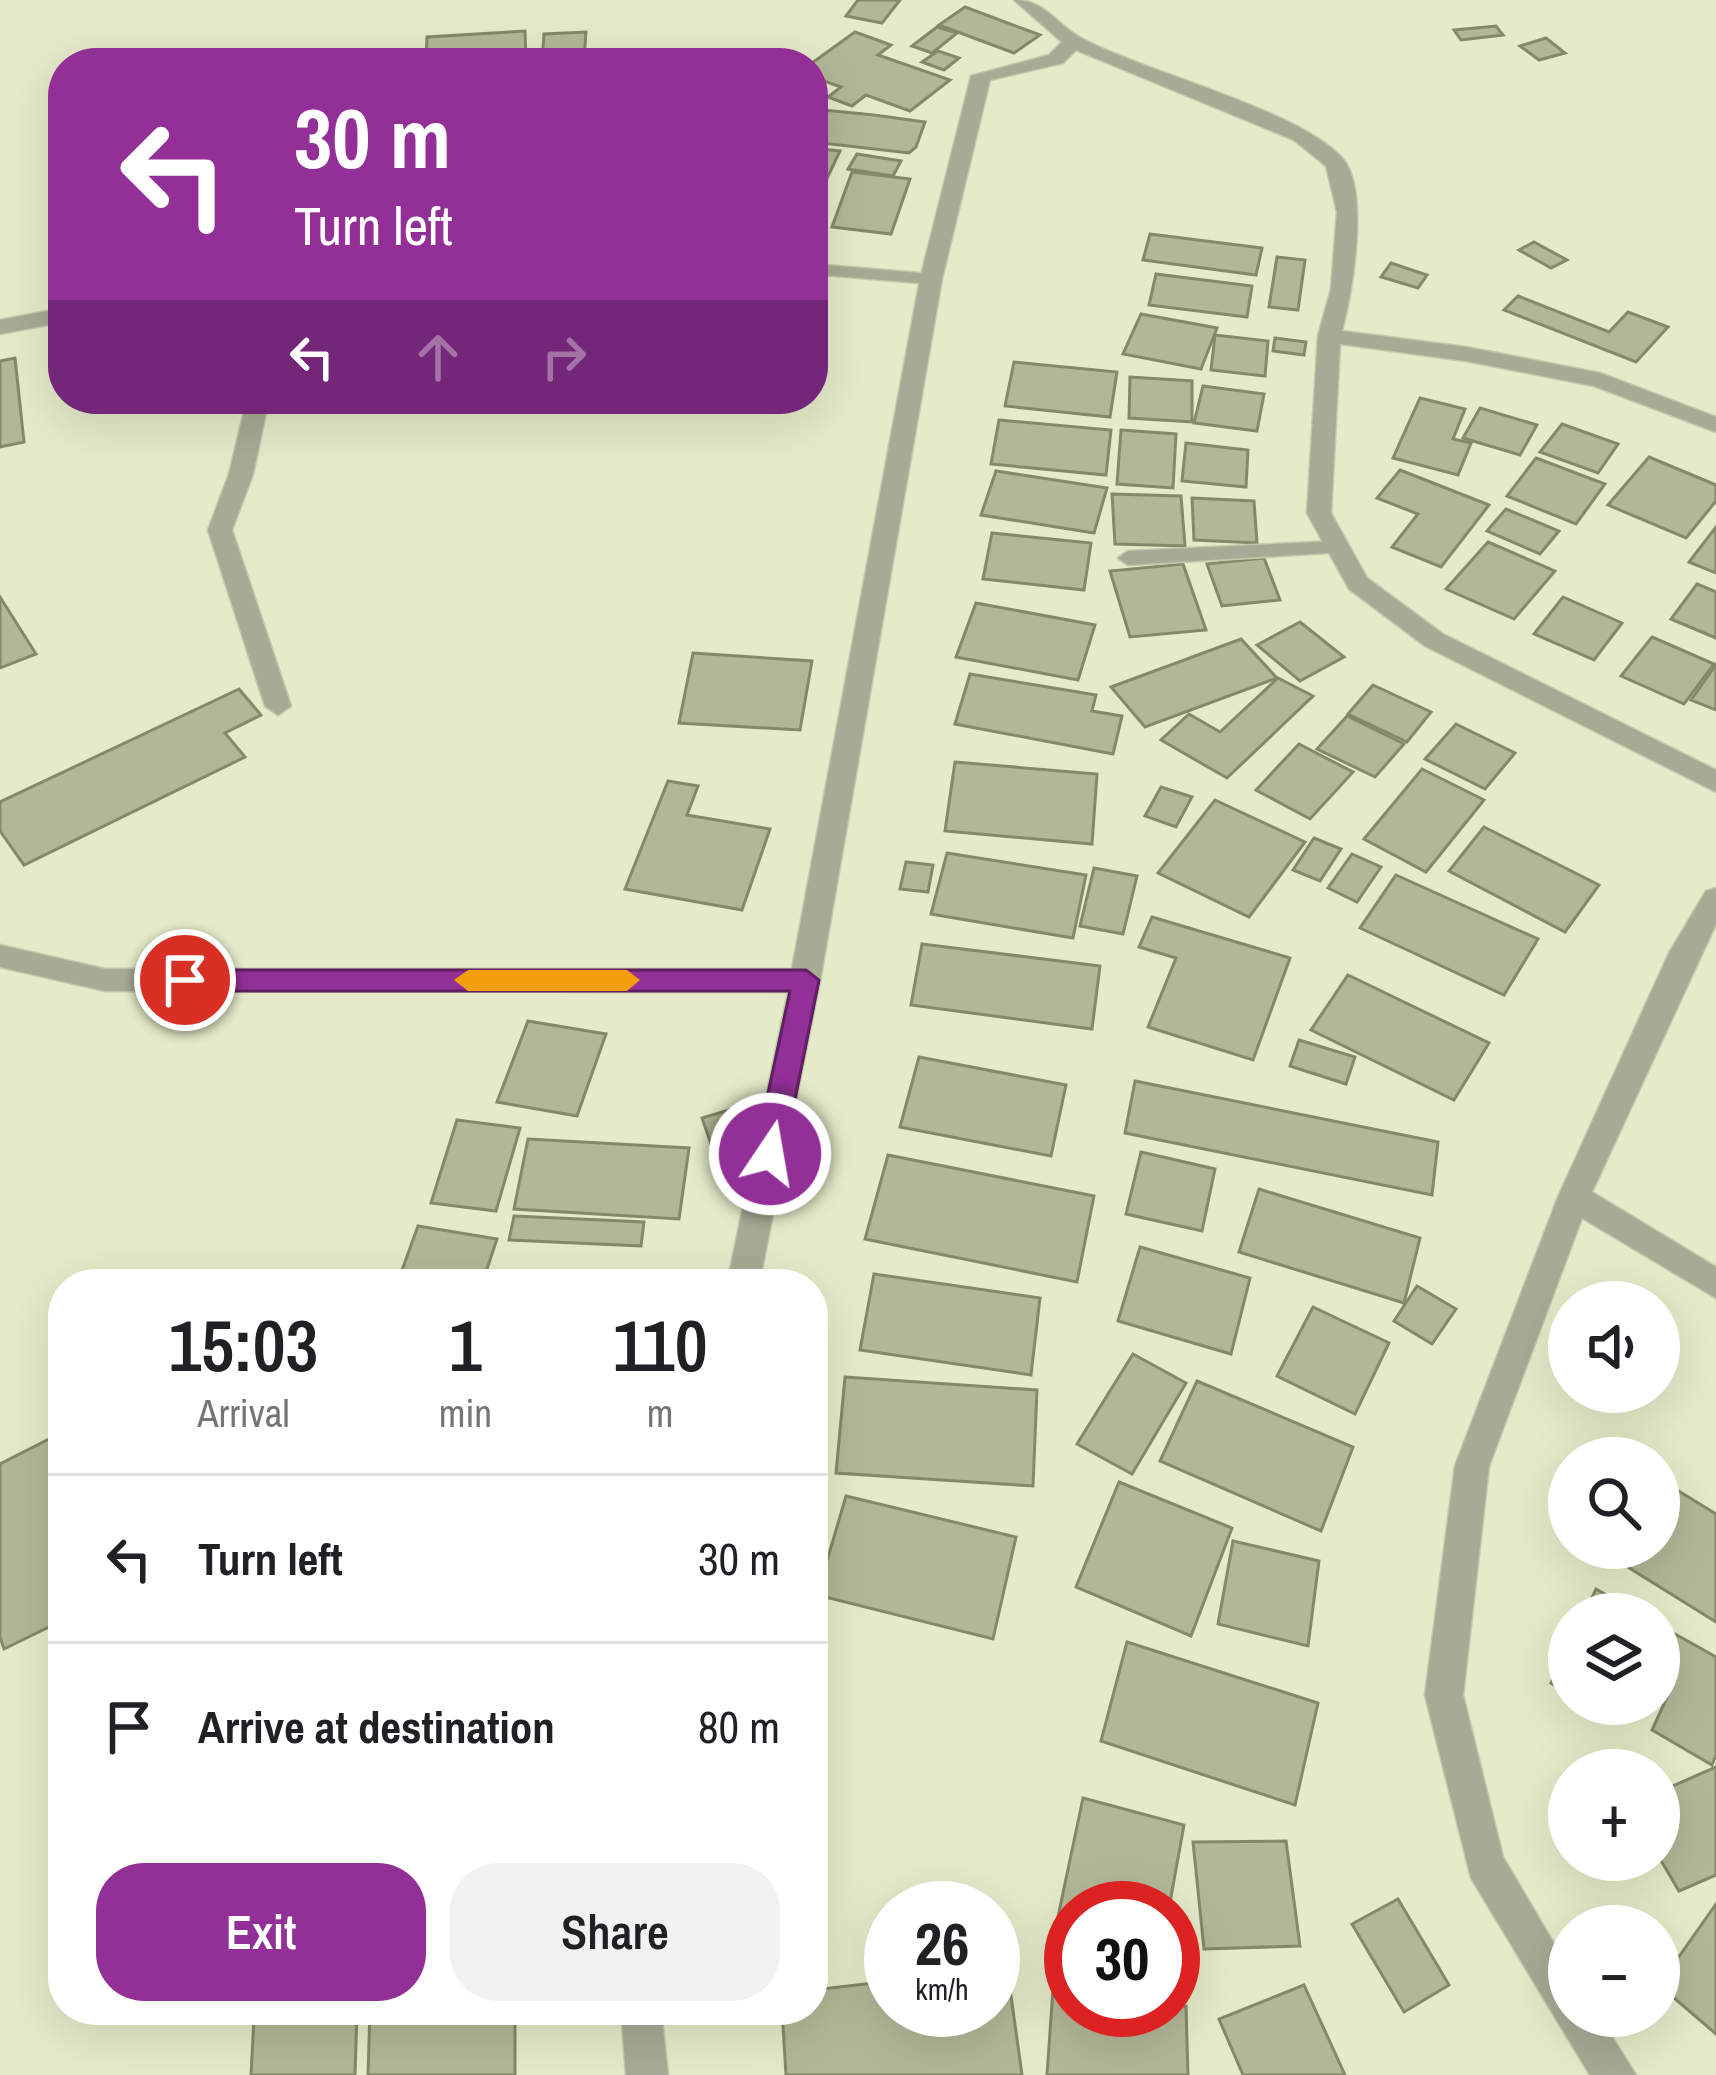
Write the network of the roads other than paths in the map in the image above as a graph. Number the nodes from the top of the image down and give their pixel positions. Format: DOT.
graph roads {
  1 [pos="1023,0"];
  2 [pos="1073,42"];
  3 [pos="828,270"];
  4 [pos="931,279"];
  5 [pos="48,318"];
  6 [pos="0,327"];
  7 [pos="1329,336"];
  8 [pos="254,414"];
  9 [pos="1716,425"];
  10 [pos="1338,547"];
  11 [pos="1128,558"];
  12 [pos="278,706"];
  13 [pos="1716,782"];
  14 [pos="1716,899"];
  15 [pos="0,956"];
  16 [pos="806,980"];
  17 [pos="1574,1197"];
  18 [pos="746,1269"];
  19 [pos="1716,1284"];
  20 [pos="1548,1972"];
  21 [pos="642,2025"];
  22 [pos="1589,2037"];
  23 [pos="647,2075"];
  24 [pos="1615,2075"];
  1 -- 2 [label="street"];
  2 -- 4 [label="street"];
  2 -- 7 [label="street"];
  3 -- 4 [label="lane"];
  4 -- 16 [label="street"];
  5 -- 6 [label="street"];
  7 -- 9 [label="street"];
  7 -- 10 [label="street"];
  8 -- 12 [label="street"];
  10 -- 11 [label="lane"];
  10 -- 13 [label="street"];
  14 -- 17 [label="street"];
  15 -- 16 [label="street"];
  16 -- 18 [label="street"];
  17 -- 19 [label="street"];
  17 -- 20 [label="street"];
  21 -- 23 [label="street"];
  22 -- 24 [label="street"];
}
